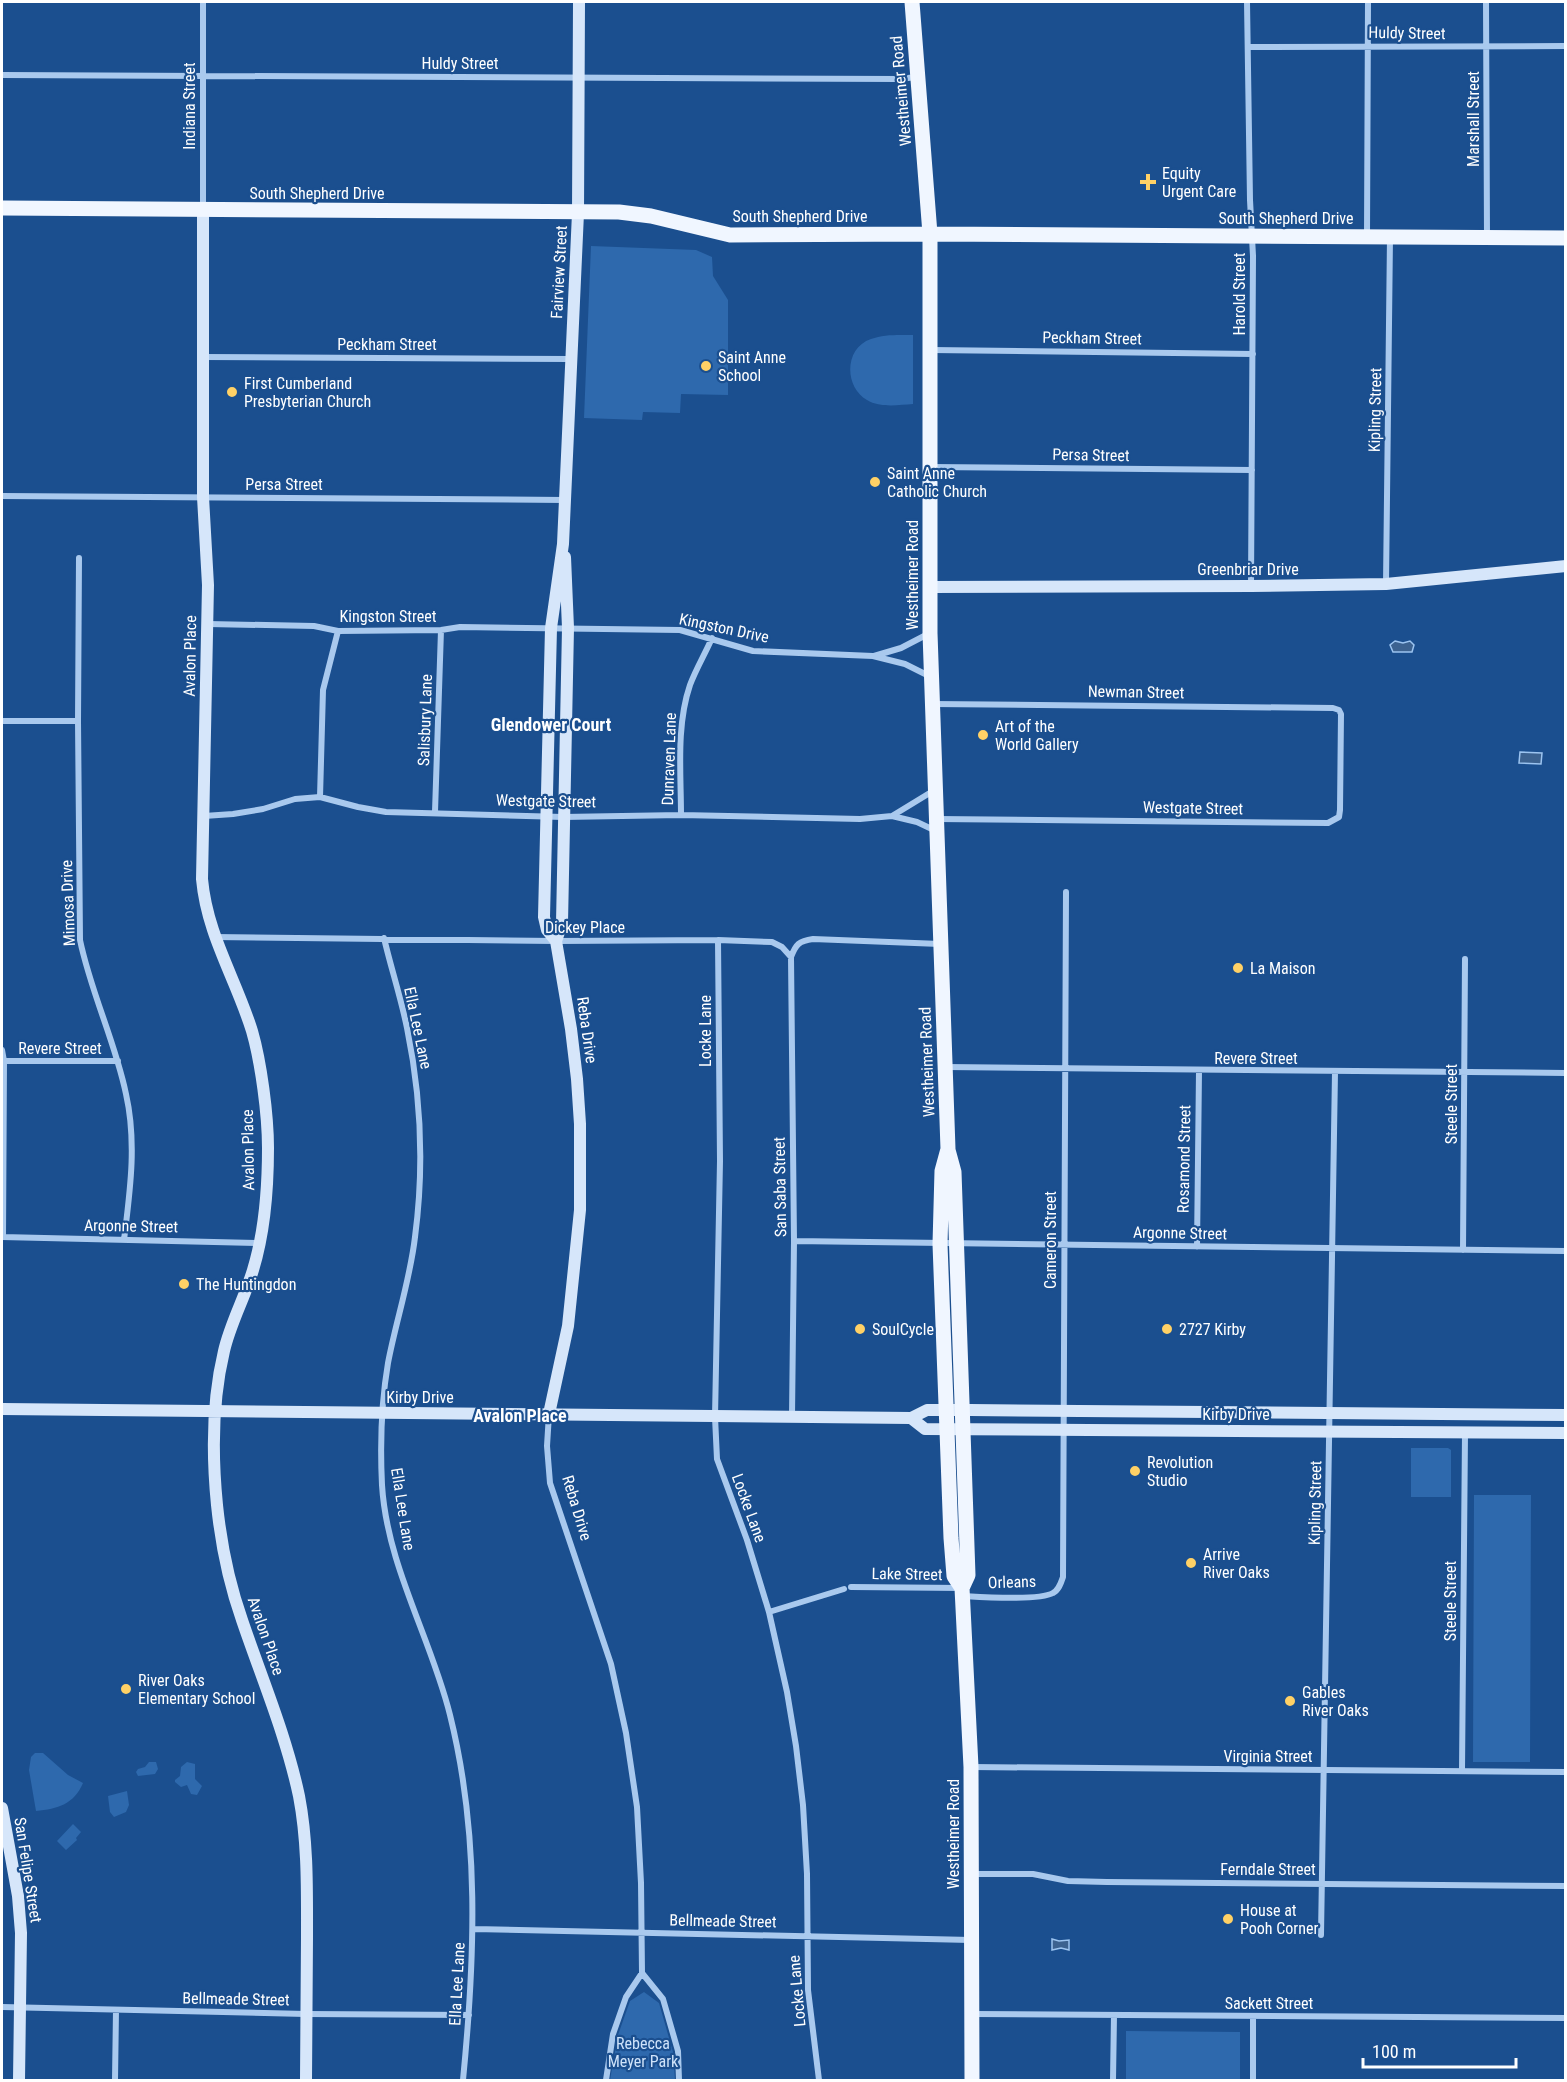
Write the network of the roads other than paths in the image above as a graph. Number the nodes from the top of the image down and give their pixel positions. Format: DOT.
graph roads {
  1 [pos="203,2"];
  2 [pos="579,2"];
  3 [pos="912,2"];
  4 [pos="1247,2"];
  5 [pos="1368,2"];
  6 [pos="1486,2"];
  7 [pos="1368,46"];
  8 [pos="1566,46"];
  9 [pos="1248,47"];
  10 [pos="1486,47"];
  11 [pos="2,75"];
  12 [pos="203,76"];
  13 [pos="918,76"];
  14 [pos="579,77"];
  15 [pos="2,208"];
  16 [pos="202,210"];
  17 [pos="578,213"];
  18 [pos="930,234"];
  19 [pos="1252,236"];
  20 [pos="1367,236"];
  21 [pos="1390,237"];
  22 [pos="1486,237"];
  23 [pos="1566,238"];
  24 [pos="931,350"];
  25 [pos="1253,354"];
  26 [pos="203,357"];
  27 [pos="571,359"];
  28 [pos="931,467"];
  29 [pos="1252,470"];
  30 [pos="2,496"];
  31 [pos="203,497"];
  32 [pos="566,500"];
  33 [pos="563,544"];
  34 [pos="79,558"];
  35 [pos="1566,566"];
  36 [pos="1386,584"];
  37 [pos="1251,586"];
  38 [pos="930,587"];
  39 [pos="207,624"];
  40 [pos="551,628"];
  41 [pos="568,628"];
  42 [pos="441,630"];
  43 [pos="338,632"];
  44 [pos="930,633"];
  45 [pos="712,638"];
  46 [pos="873,656"];
  47 [pos="931,677"];
  48 [pos="932,705"];
  49 [pos="1339,710"];
  50 [pos="2,721"];
  51 [pos="78,721"];
  52 [pos="935,789"];
  53 [pos="320,797"];
  54 [pos="435,812"];
  55 [pos="681,815"];
  56 [pos="203,816"];
  57 [pos="545,816"];
  58 [pos="892,816"];
  59 [pos="563,817"];
  60 [pos="937,825"];
  61 [pos="1066,892"];
  62 [pos="214,937"];
  63 [pos="384,938"];
  64 [pos="718,940"];
  65 [pos="556,941"];
  66 [pos="940,944"];
  67 [pos="791,957"];
  68 [pos="1465,959"];
  69 [pos="2,1050"];
  70 [pos="3,1061"];
  71 [pos="118,1061"];
  72 [pos="946,1067"];
  73 [pos="1065,1069"];
  74 [pos="1199,1071"];
  75 [pos="1335,1072"];
  76 [pos="1464,1073"];
  77 [pos="1566,1073"];
  78 [pos="948,1149"];
  79 [pos="2,1237"];
  80 [pos="124,1240"];
  81 [pos="794,1241"];
  82 [pos="261,1243"];
  83 [pos="940,1244"];
  84 [pos="957,1244"];
  85 [pos="1063,1245"];
  86 [pos="1197,1247"];
  87 [pos="1332,1249"];
  88 [pos="1463,1250"];
  89 [pos="1566,1251"];
  90 [pos="2,1409"];
  91 [pos="946,1410"];
  92 [pos="962,1410"];
  93 [pos="1063,1411"];
  94 [pos="214,1413"];
  95 [pos="381,1413"];
  96 [pos="549,1414"];
  97 [pos="1330,1414"];
  98 [pos="1492,1414"];
  99 [pos="1566,1415"];
  100 [pos="792,1416"];
  101 [pos="715,1417"];
  102 [pos="911,1418"];
  103 [pos="947,1430"];
  104 [pos="963,1430"];
  105 [pos="1063,1430"];
  106 [pos="1330,1431"];
  107 [pos="1465,1432"];
  108 [pos="1566,1433"];
  109 [pos="1060,1587"];
  110 [pos="962,1592"];
  111 [pos="769,1612"];
  112 [pos="971,1767"];
  113 [pos="1323,1770"];
  114 [pos="1462,1771"];
  115 [pos="1566,1772"];
  116 [pos="2,1808"];
  117 [pos="972,1874"];
  118 [pos="1321,1883"];
  119 [pos="1566,1886"];
  120 [pos="474,1929"];
  121 [pos="642,1933"];
  122 [pos="1321,1935"];
  123 [pos="806,1936"];
  124 [pos="972,1940"];
  125 [pos="642,1973"];
  126 [pos="2,2007"];
  127 [pos="20,2007"];
  128 [pos="116,2010"];
  129 [pos="306,2014"];
  130 [pos="972,2014"];
  131 [pos="469,2015"];
  132 [pos="1114,2015"];
  133 [pos="1253,2016"];
  134 [pos="1566,2018"];
  135 [pos="19,2080"];
  136 [pos="115,2080"];
  137 [pos="306,2080"];
  138 [pos="464,2080"];
  139 [pos="606,2080"];
  140 [pos="680,2080"];
  141 [pos="819,2080"];
  142 [pos="972,2080"];
  143 [pos="1113,2080"];
  144 [pos="1252,2080"];
  1 -- 12 [label="street, Indiana Street"];
  2 -- 14 [label="street, Fairview Street"];
  3 -- 13 [label="main road, Westheimer Road"];
  4 -- 9 [label="street, Harold Street"];
  5 -- 7 [label="street"];
  6 -- 10 [label="street, Marshall Street"];
  7 -- 9 [label="street, Huldy Street"];
  7 -- 10 [label="street, Huldy Street"];
  7 -- 20 [label="street"];
  8 -- 10 [label="street, Huldy Street"];
  9 -- 19 [label="street, Harold Street"];
  10 -- 22 [label="street, Marshall Street"];
  11 -- 12 [label="street, Huldy Street"];
  12 -- 14 [label="street, Huldy Street"];
  12 -- 16 [label="street, Indiana Street"];
  13 -- 14 [label="street, Huldy Street"];
  13 -- 18 [label="main road, Westheimer Road"];
  14 -- 17 [label="street, Fairview Street"];
  15 -- 16 [label="main road, South Shepherd Drive"];
  16 -- 17 [label="main road, South Shepherd Drive"];
  16 -- 26 [label="street, Avalon Place"];
  17 -- 18 [label="main road, South Shepherd Drive"];
  17 -- 27 [label="street, Fairview Street"];
  18 -- 19 [label="main road, South Shepherd Drive"];
  18 -- 24 [label="main road, Westheimer Road"];
  19 -- 20 [label="main road, South Shepherd Drive"];
  19 -- 25 [label="street, Harold Street"];
  20 -- 21 [label="main road, South Shepherd Drive"];
  21 -- 22 [label="main road, South Shepherd Drive"];
  21 -- 36 [label="street, Kipling Street"];
  22 -- 23 [label="main road, South Shepherd Drive"];
  24 -- 25 [label="street, Peckham Street"];
  24 -- 28 [label="main road, Westheimer Road"];
  25 -- 29 [label="street, Harold Street"];
  26 -- 27 [label="street, Peckham Street"];
  26 -- 31 [label="street, Avalon Place"];
  27 -- 32 [label="street, Fairview Street"];
  28 -- 29 [label="street, Persa Street"];
  28 -- 38 [label="main road, Westheimer Road"];
  29 -- 37 [label="street, Harold Street"];
  30 -- 31 [label="street, Persa Street"];
  31 -- 32 [label="street, Persa Street"];
  31 -- 39 [label="street, Avalon Place"];
  32 -- 33 [label="street, Fairview Street"];
  33 -- 40 [label="street, Fairview Street"];
  33 -- 41 [label="street, Fairview Street"];
  34 -- 51 [label="street, Mimosa Drive"];
  35 -- 36 [label="street, Greenbriar Drive"];
  36 -- 37 [label="street, Greenbriar Drive"];
  37 -- 38 [label="street, Greenbriar Drive"];
  38 -- 44 [label="main road, Westheimer Road"];
  39 -- 43 [label="street, Kingston Street"];
  39 -- 56 [label="street, Avalon Place"];
  40 -- 41 [label="street, Kingston Street"];
  40 -- 42 [label="street, Kingston Street"];
  40 -- 57 [label="street, Fairview Street"];
  41 -- 45 [label="street, Kingston Drive"];
  41 -- 59 [label="street, Fairview Street"];
  42 -- 43 [label="street, Kingston Street"];
  42 -- 54 [label="street, Salisbury Lane"];
  43 -- 53 [label="street"];
  44 -- 46 [label="street, Kingston Drive"];
  44 -- 47 [label="main road, Westheimer Road"];
  45 -- 46 [label="street, Kingston Drive"];
  45 -- 55 [label="street, Dunraven Lane"];
  46 -- 47 [label="street, Kingston Drive"];
  47 -- 48 [label="main road, Westheimer Road"];
  48 -- 49 [label="street, Newman Street"];
  48 -- 52 [label="main road, Westheimer Road"];
  49 -- 60 [label="street, Westgate Street"];
  50 -- 51 [label="street"];
  51 -- 71 [label="street, Mimosa Drive"];
  52 -- 58 [label="street, Westgate Street"];
  52 -- 60 [label="main road, Westheimer Road"];
  53 -- 54 [label="street, Westgate Street"];
  53 -- 56 [label="street, Westgate Street"];
  54 -- 57 [label="street, Westgate Street"];
  55 -- 58 [label="street, Westgate Street"];
  55 -- 59 [label="street, Westgate Street"];
  56 -- 62 [label="street, Avalon Place"];
  57 -- 59 [label="street, Westgate Street"];
  57 -- 65 [label="street, Reba Drive"];
  58 -- 60 [label="street, Westgate Street"];
  59 -- 65 [label="street, Reba Drive"];
  60 -- 66 [label="main road, Westheimer Road"];
  61 -- 73 [label="street, Cameron Street"];
  62 -- 63 [label="street, Dickey Place"];
  62 -- 82 [label="street, Avalon Place"];
  63 -- 65 [label="street, Dickey Place"];
  63 -- 95 [label="street, Ella Lee Lane"];
  64 -- 65 [label="street, Dickey Place"];
  64 -- 67 [label="street, Dickey Place"];
  64 -- 101 [label="street, Locke Lane"];
  65 -- 96 [label="street, Reba Drive"];
  66 -- 67 [label="street"];
  66 -- 72 [label="main road, Westheimer Road"];
  67 -- 81 [label="street, San Saba Street"];
  68 -- 76 [label="street, Steele Street"];
  69 -- 70 [label="street"];
  70 -- 71 [label="street, Revere Street"];
  70 -- 79 [label="street"];
  71 -- 80 [label="street, Mimosa Drive"];
  72 -- 73 [label="street, Revere Street"];
  72 -- 78 [label="main road, Westheimer Road"];
  73 -- 74 [label="street, Revere Street"];
  73 -- 85 [label="street, Cameron Street"];
  74 -- 75 [label="street, Revere Street"];
  74 -- 86 [label="street, Rosamond Street"];
  75 -- 76 [label="street, Revere Street"];
  75 -- 87 [label="street, Kipling Street"];
  76 -- 77 [label="street, Revere Street"];
  76 -- 88 [label="street, Steele Street"];
  78 -- 83 [label="main road, Westheimer Road"];
  78 -- 84 [label="main road, Westheimer Road"];
  79 -- 80 [label="street, Argonne Street"];
  80 -- 82 [label="street, Argonne Street"];
  81 -- 83 [label="street, Argonne Street"];
  81 -- 100 [label="street, San Saba Street"];
  82 -- 94 [label="street, Avalon Place"];
  83 -- 84 [label="street, Argonne Street"];
  83 -- 91 [label="main road, Westheimer Road"];
  84 -- 85 [label="street, Argonne Street"];
  84 -- 92 [label="main road, Westheimer Road"];
  85 -- 86 [label="street, Argonne Street"];
  85 -- 93 [label="street, Cameron Street"];
  86 -- 87 [label="street, Argonne Street"];
  87 -- 88 [label="street, Argonne Street"];
  87 -- 97 [label="street, Kipling Street"];
  88 -- 89 [label="street, Argonne Street"];
  90 -- 94 [label="street, Kirby Drive"];
  91 -- 92 [label="street, Kirby Drive"];
  91 -- 102 [label="street, Kirby Drive"];
  91 -- 103 [label="main road, Westheimer Road"];
  92 -- 93 [label="street, Kirby Drive"];
  92 -- 104 [label="main road, Westheimer Road"];
  93 -- 97 [label="street, Kirby Drive"];
  93 -- 105 [label="street, Cameron Street"];
  94 -- 95 [label="street, Kirby Drive"];
  94 -- 129 [label="street, Avalon Place"];
  95 -- 96 [label="street, Kirby Drive"];
  95 -- 120 [label="street, Ella Lee Lane"];
  96 -- 101 [label="street, Kirby Drive"];
  96 -- 121 [label="street, Reba Drive"];
  97 -- 98 [label="street, Kirby Drive"];
  97 -- 106 [label="street, Kipling Street"];
  98 -- 99 [label="street, Kirby Drive"];
  98 -- 107 [label="street"];
  100 -- 101 [label="street, Kirby Drive"];
  100 -- 102 [label="street, Kirby Drive"];
  101 -- 111 [label="street, Locke Lane"];
  102 -- 103 [label="street, Kirby Drive"];
  103 -- 104 [label="street, Kirby Drive"];
  103 -- 110 [label="main road, Westheimer Road"];
  104 -- 105 [label="street, Kirby Drive"];
  104 -- 110 [label="main road, Westheimer Road"];
  105 -- 106 [label="street, Kirby Drive"];
  105 -- 109 [label="street, Cameron Street"];
  106 -- 107 [label="street, Kirby Drive"];
  106 -- 113 [label="street, Kipling Street"];
  107 -- 108 [label="street, Kirby Drive"];
  107 -- 114 [label="street, Steele Street"];
  109 -- 110 [label="street, Orleans"];
  110 -- 111 [label="street, Lake Street"];
  110 -- 112 [label="main road, Westheimer Road"];
  111 -- 123 [label="street, Locke Lane"];
  112 -- 113 [label="street, Virginia Street"];
  112 -- 117 [label="main road, Westheimer Road"];
  113 -- 114 [label="street, Virginia Street"];
  113 -- 118 [label="street, Kipling Street"];
  114 -- 115 [label="street, Virginia Street"];
  116 -- 127 [label="street, San Felipe Street"];
  117 -- 118 [label="street, Ferndale Street"];
  117 -- 124 [label="main road, Westheimer Road"];
  118 -- 119 [label="street, Ferndale Street"];
  118 -- 122 [label="street, Kipling Street"];
  120 -- 121 [label="street, Bellmeade Street"];
  120 -- 131 [label="street, Ella Lee Lane"];
  121 -- 123 [label="street, Bellmeade Street"];
  121 -- 125 [label="street, Reba Drive"];
  123 -- 124 [label="street, Bellmeade Street"];
  123 -- 141 [label="street, Locke Lane"];
  124 -- 130 [label="main road, Westheimer Road"];
  125 -- 139 [label="street"];
  125 -- 140 [label="street"];
  126 -- 127 [label="street, Bellmeade Street"];
  127 -- 128 [label="street, Bellmeade Street"];
  127 -- 135 [label="street, San Felipe Street"];
  128 -- 129 [label="street, Bellmeade Street"];
  128 -- 136 [label="street"];
  129 -- 131 [label="street, Bellmeade Street"];
  129 -- 137 [label="street, Avalon Place"];
  130 -- 132 [label="street, Sackett Street"];
  130 -- 142 [label="main road, Westheimer Road"];
  131 -- 138 [label="street, Ella Lee Lane"];
  132 -- 133 [label="street, Sackett Street"];
  132 -- 143 [label="street"];
  133 -- 134 [label="street, Sackett Street"];
  133 -- 144 [label="street"];
}
